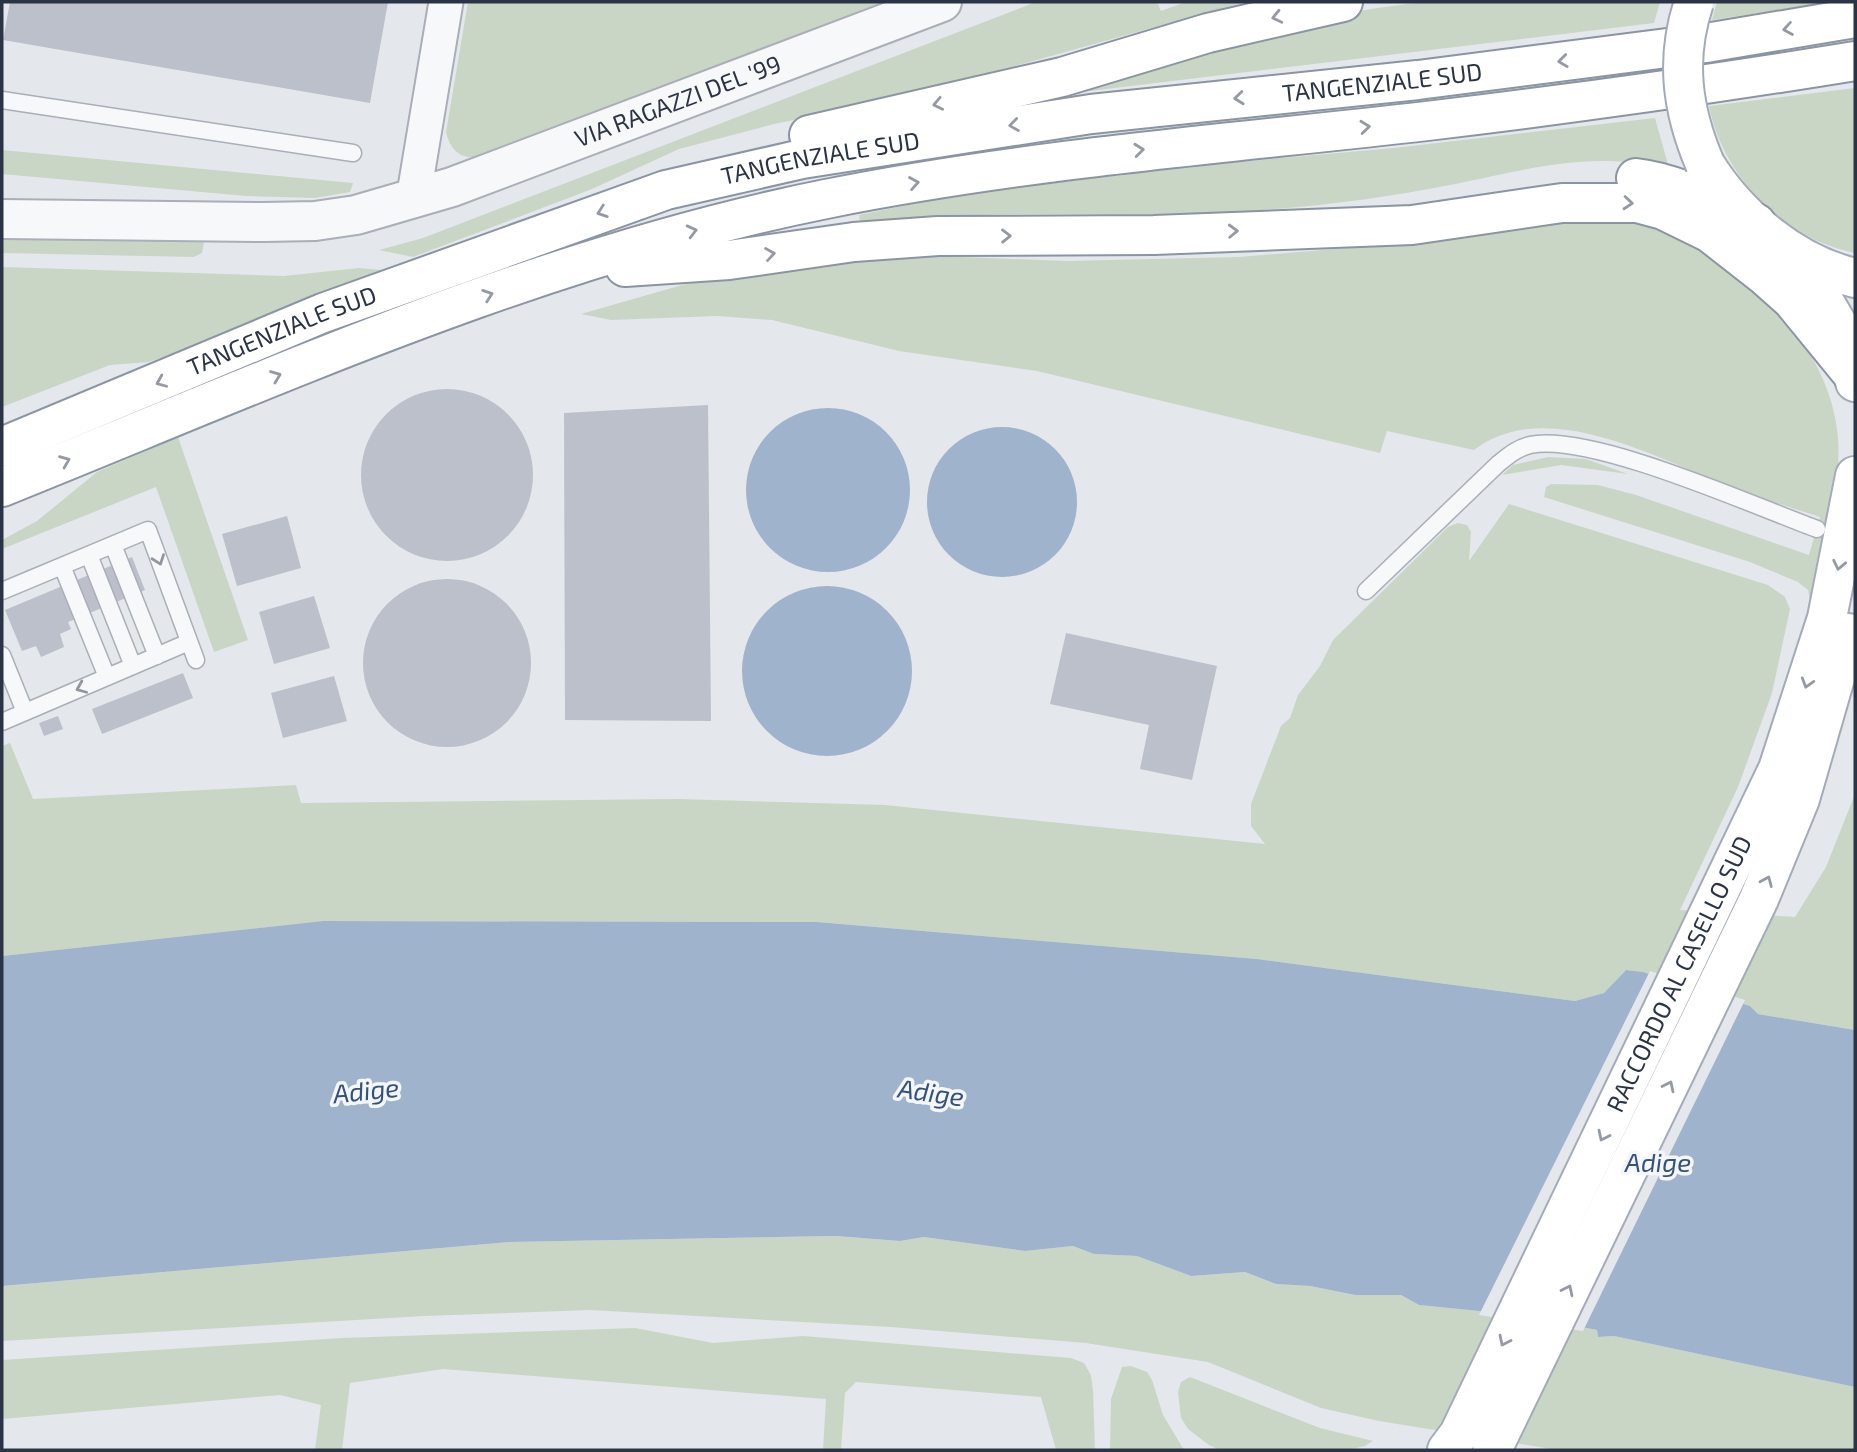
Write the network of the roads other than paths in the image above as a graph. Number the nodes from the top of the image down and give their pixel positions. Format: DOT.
graph roads {
  1 [pos="446,2"];
  2 [pos="942,2"];
  3 [pos="1343,2"];
  4 [pos="1694,2"];
  5 [pos="1855,18"];
  6 [pos="1855,61"];
  7 [pos="2,100"];
  8 [pos="353,153"];
  9 [pos="666,190"];
  10 [pos="414,200"];
  11 [pos="2,219"];
  12 [pos="1756,223"];
  13 [pos="1292,229"];
  14 [pos="1797,255"];
  15 [pos="556,272"];
  16 [pos="1855,278"];
  17 [pos="1855,379"];
  18 [pos="79,416"];
  19 [pos="2,421"];
  20 [pos="2,447"];
  21 [pos="10,485"];
  22 [pos="1853,494"];
  23 [pos="1817,529"];
  24 [pos="113,545"];
  25 [pos="89,555"];
  26 [pos="62,566"];
  27 [pos="2,591"];
  28 [pos="1366,591"];
  29 [pos="1844,613"];
  30 [pos="189,642"];
  31 [pos="2,655"];
  32 [pos="157,656"];
  33 [pos="196,660"];
  34 [pos="133,666"];
  35 [pos="107,677"];
  36 [pos="25,712"];
  37 [pos="2,722"];
  38 [pos="1473,1443"];
  1 -- 10 [label="street"];
  2 -- 10 [label="street, VIA RAGAZZI DEL '99"];
  3 -- 9 [label="main road, one-way"];
  4 -- 12 [label="main road, bridge"];
  5 -- 9 [label="main road, TANGENZIALE SUD, one-way"];
  15 -- 6 [label="main road, TANGENZIALE SUD, one-way"];
  7 -- 8 [label="lane"];
  9 -- 18 [label="main road, TANGENZIALE SUD, one-way"];
  10 -- 11 [label="street, VIA RAGAZZI DEL '99"];
  12 -- 13 [label="main road"];
  12 -- 14 [label="main road"];
  15 -- 13 [label="main road, one-way"];
  13 -- 17 [label="main road, one-way"];
  14 -- 16 [label="main road"];
  14 -- 17 [label="main road"];
  21 -- 15 [label="main road, TANGENZIALE SUD, one-way"];
  18 -- 19 [label="main road"];
  18 -- 20 [label="main road, TANGENZIALE SUD"];
  22 -- 29 [label="main road, RACCORDO AL CASELLO SUD, one-way"];
  23 -- 28 [label="lane"];
  24 -- 25 [label="lane"];
  24 -- 30 [label="lane, one-way"];
  24 -- 32 [label="lane"];
  25 -- 26 [label="lane"];
  25 -- 34 [label="lane"];
  26 -- 27 [label="lane"];
  26 -- 35 [label="lane"];
  29 -- 38 [label="main road, RACCORDO AL CASELLO SUD"];
  30 -- 32 [label="lane"];
  30 -- 33 [label="lane"];
  31 -- 36 [label="lane"];
  32 -- 34 [label="lane"];
  34 -- 35 [label="lane"];
  35 -- 36 [label="lane, one-way"];
  36 -- 37 [label="lane"];
}
